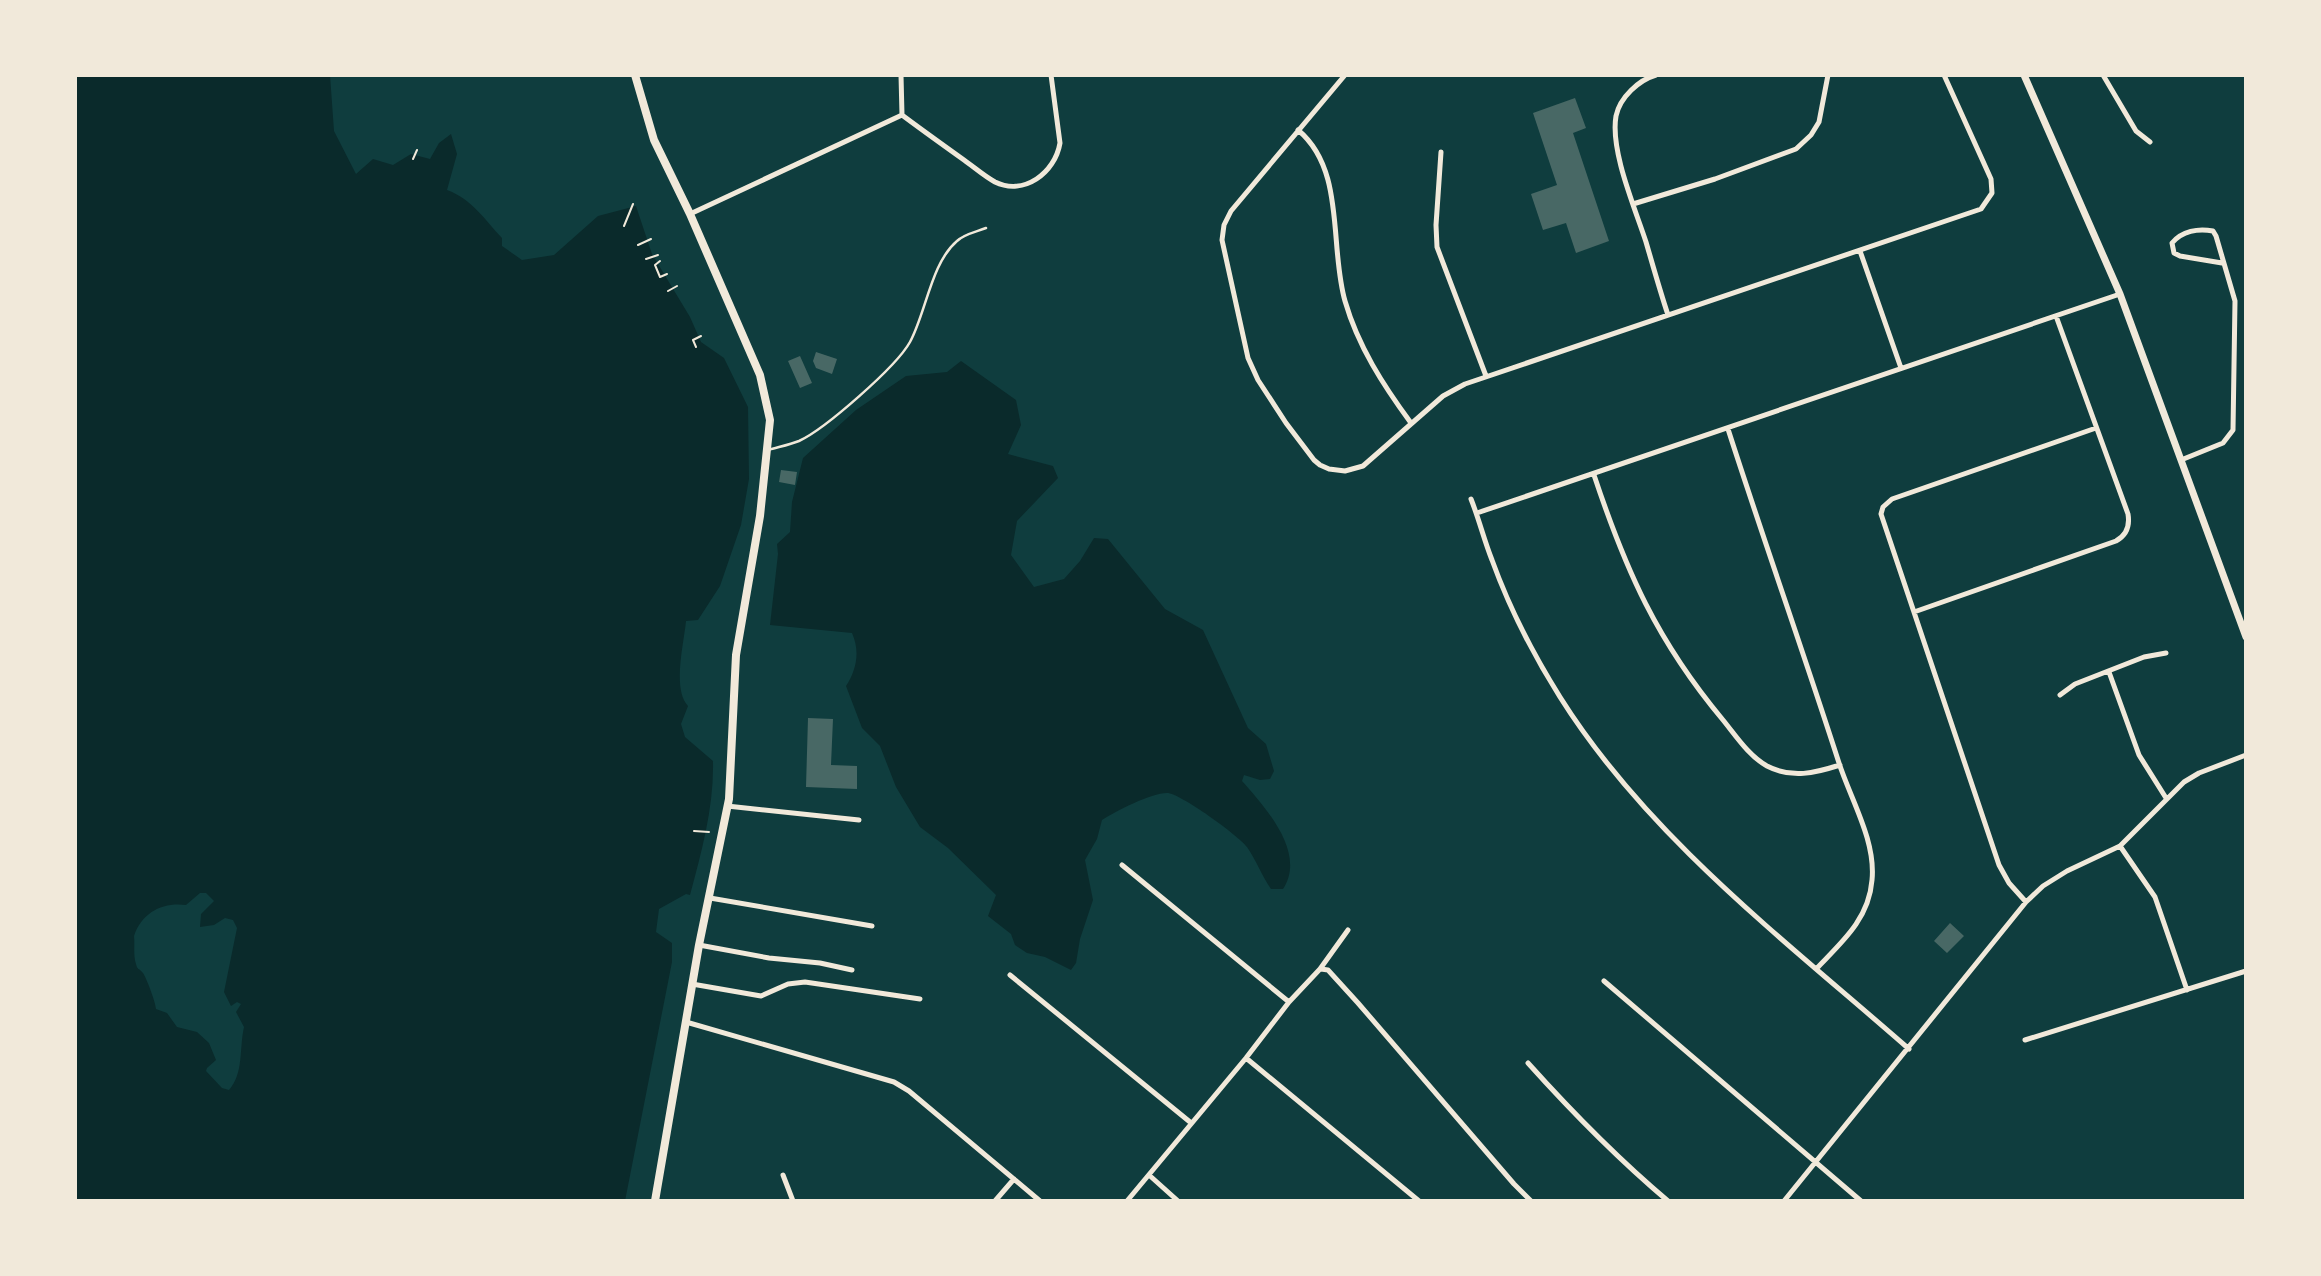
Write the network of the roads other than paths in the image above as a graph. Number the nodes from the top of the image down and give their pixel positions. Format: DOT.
graph roads {
  1 [pos="635,75"];
  2 [pos="901,75"];
  3 [pos="1051,75"];
  4 [pos="1345,75"];
  5 [pos="1657,75"];
  6 [pos="1828,75"];
  7 [pos="1944,75"];
  8 [pos="2024,75"];
  9 [pos="2103,75"];
  10 [pos="902,115"];
  11 [pos="1298,130"];
  12 [pos="2150,142"];
  13 [pos="1441,152"];
  14 [pos="1633,204"];
  15 [pos="691,214"];
  16 [pos="986,228"];
  17 [pos="1860,251"];
  18 [pos="2222,263"];
  19 [pos="2120,294"];
  20 [pos="1668,315"];
  21 [pos="2056,316"];
  22 [pos="1901,368"];
  23 [pos="1486,376"];
  24 [pos="1411,423"];
  25 [pos="2096,428"];
  26 [pos="1728,429"];
  27 [pos="768,450"];
  28 [pos="2181,460"];
  29 [pos="1594,475"];
  30 [pos="1471,499"];
  31 [pos="1477,513"];
  32 [pos="1914,612"];
  33 [pos="2246,637"];
  34 [pos="2166,653"];
  35 [pos="2109,672"];
  36 [pos="2060,695"];
  37 [pos="2246,755"];
  38 [pos="1840,765"];
  39 [pos="2166,798"];
  40 [pos="727,806"];
  41 [pos="859,820"];
  42 [pos="2120,846"];
  43 [pos="1122,865"];
  44 [pos="710,898"];
  45 [pos="2026,902"];
  46 [pos="872,926"];
  47 [pos="1348,930"];
  48 [pos="699,944"];
  49 [pos="1817,968"];
  50 [pos="1320,969"];
  51 [pos="852,970"];
  52 [pos="2246,971"];
  53 [pos="1010,975"];
  54 [pos="1604,981"];
  55 [pos="692,984"];
  56 [pos="2187,990"];
  57 [pos="920,999"];
  58 [pos="1289,1002"];
  59 [pos="686,1022"];
  60 [pos="2025,1040"];
  61 [pos="1909,1049"];
  62 [pos="1246,1058"];
  63 [pos="1528,1063"];
  64 [pos="1190,1122"];
  65 [pos="1817,1163"];
  66 [pos="783,1175"];
  67 [pos="1149,1175"];
  68 [pos="1014,1179"];
  69 [pos="655,1201"];
  70 [pos="793,1201"];
  71 [pos="995,1201"];
  72 [pos="1040,1201"];
  73 [pos="1127,1201"];
  74 [pos="1178,1201"];
  75 [pos="1419,1201"];
  76 [pos="1531,1201"];
  77 [pos="1668,1201"];
  78 [pos="1784,1201"];
  79 [pos="1861,1201"];
  1 -- 15 [label="main road"];
  2 -- 10 [label="street"];
  3 -- 10 [label="street"];
  4 -- 11 [label="street"];
  5 -- 14 [label="street"];
  6 -- 14 [label="street"];
  7 -- 17 [label="street"];
  8 -- 19 [label="street"];
  9 -- 12 [label="street"];
  10 -- 15 [label="street"];
  11 -- 24 [label="street"];
  11 -- 24 [label="street"];
  13 -- 23 [label="street"];
  14 -- 20 [label="street"];
  15 -- 27 [label="main road"];
  16 -- 27 [label="lane"];
  17 -- 20 [label="street"];
  17 -- 22 [label="street"];
  18 -- 18 [label="street"];
  18 -- 28 [label="street"];
  19 -- 21 [label="street"];
  19 -- 28 [label="street"];
  20 -- 23 [label="street"];
  21 -- 22 [label="street"];
  21 -- 25 [label="street"];
  22 -- 26 [label="street"];
  23 -- 24 [label="street"];
  25 -- 32 [label="street"];
  25 -- 32 [label="street"];
  26 -- 29 [label="street"];
  26 -- 38 [label="street"];
  27 -- 40 [label="main road"];
  28 -- 33 [label="street"];
  29 -- 31 [label="street"];
  29 -- 38 [label="street"];
  30 -- 31 [label="street"];
  31 -- 49 [label="street"];
  32 -- 45 [label="street"];
  34 -- 35 [label="street"];
  35 -- 36 [label="street"];
  35 -- 39 [label="street"];
  37 -- 39 [label="street"];
  38 -- 49 [label="street"];
  39 -- 42 [label="street"];
  40 -- 41 [label="street"];
  40 -- 44 [label="main road"];
  42 -- 45 [label="street"];
  42 -- 56 [label="street"];
  43 -- 58 [label="street"];
  44 -- 46 [label="street"];
  44 -- 48 [label="main road"];
  45 -- 61 [label="street"];
  47 -- 50 [label="street"];
  48 -- 51 [label="street"];
  48 -- 55 [label="main road"];
  49 -- 61 [label="street"];
  50 -- 58 [label="street"];
  50 -- 76 [label="street"];
  52 -- 56 [label="street"];
  53 -- 64 [label="street"];
  54 -- 65 [label="street"];
  55 -- 57 [label="street"];
  55 -- 59 [label="main road"];
  56 -- 60 [label="street"];
  58 -- 62 [label="street"];
  59 -- 68 [label="street"];
  59 -- 69 [label="main road"];
  61 -- 65 [label="street"];
  62 -- 64 [label="street"];
  62 -- 75 [label="street"];
  63 -- 77 [label="street"];
  64 -- 67 [label="street"];
  65 -- 78 [label="street"];
  65 -- 79 [label="street"];
  66 -- 70 [label="street"];
  67 -- 73 [label="street"];
  67 -- 74 [label="street"];
  68 -- 71 [label="street"];
  68 -- 72 [label="street"];
}
